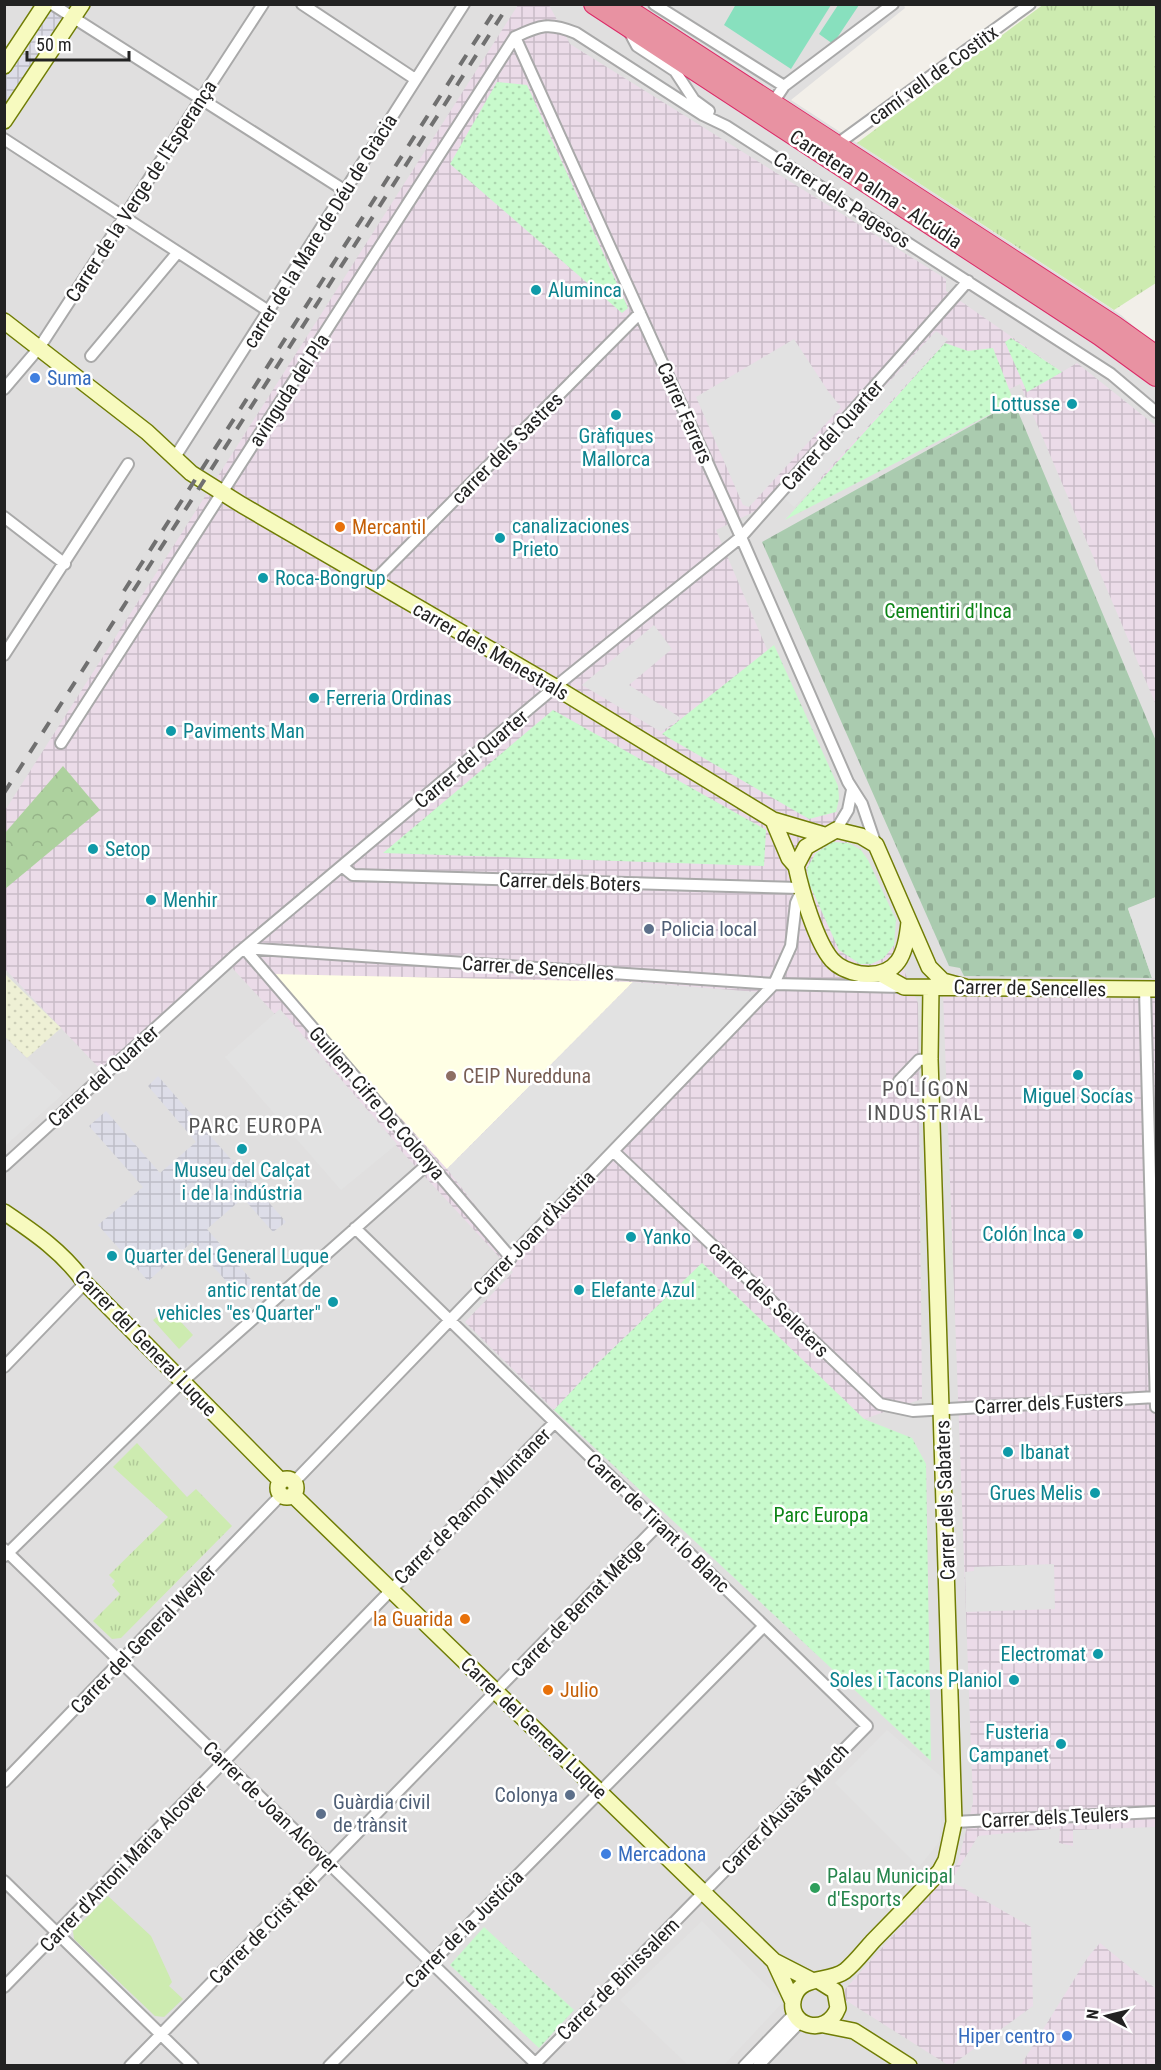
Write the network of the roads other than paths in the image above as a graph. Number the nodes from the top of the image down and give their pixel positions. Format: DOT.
graph roads {
  1 [pos="45,4"];
  2 [pos="52,4"];
  3 [pos="82,4"];
  4 [pos="263,4"];
  5 [pos="302,4"];
  6 [pos="464,4"];
  7 [pos="594,4"];
  8 [pos="620,4"];
  9 [pos="654,4"];
  10 [pos="893,4"];
  11 [pos="1030,4"];
  12 [pos="73,18"];
  13 [pos="626,25"];
  14 [pos="515,37"];
  15 [pos="4,66"];
  16 [pos="415,79"];
  17 [pos="784,86"];
  18 [pos="201,100"];
  19 [pos="768,110"];
  20 [pos="4,121"];
  21 [pos="723,124"];
  22 [pos="4,139"];
  23 [pos="836,146"];
  24 [pos="344,190"];
  25 [pos="124,217"];
  26 [pos="178,252"];
  27 [pos="968,281"];
  28 [pos="270,312"];
  29 [pos="640,313"];
  30 [pos="4,321"];
  31 [pos="39,348"];
  32 [pos="91,356"];
  33 [pos="1156,356"];
  34 [pos="1156,376"];
  35 [pos="4,389"];
  36 [pos="1156,412"];
  37 [pos="175,457"];
  38 [pos="128,464"];
  39 [pos="215,487"];
  40 [pos="4,517"];
  41 [pos="741,537"];
  42 [pos="65,564"];
  43 [pos="373,582"];
  44 [pos="4,655"];
  45 [pos="555,687"];
  46 [pos="61,743"];
  47 [pos="852,790"];
  48 [pos="773,820"];
  49 [pos="830,833"];
  50 [pos="876,845"];
  51 [pos="796,866"];
  52 [pos="343,867"];
  53 [pos="801,890"];
  54 [pos="909,922"];
  55 [pos="244,948"];
  56 [pos="862,974"];
  57 [pos="881,974"];
  58 [pos="774,984"];
  59 [pos="832,986"];
  60 [pos="904,987"];
  61 [pos="931,987"];
  62 [pos="965,987"];
  63 [pos="1151,989"];
  64 [pos="930,1059"];
  65 [pos="899,1081"];
  66 [pos="613,1151"];
  67 [pos="429,1163"];
  68 [pos="4,1166"];
  69 [pos="4,1212"];
  70 [pos="355,1228"];
  71 [pos="511,1257"];
  72 [pos="85,1283"];
  73 [pos="450,1320"];
  74 [pos="4,1367"];
  75 [pos="182,1382"];
  76 [pos="1156,1397"];
  77 [pos="1156,1407"];
  78 [pos="942,1408"];
  79 [pos="554,1423"];
  80 [pos="287,1488"];
  81 [pos="659,1524"];
  82 [pos="6,1553"];
  83 [pos="391,1589"];
  84 [pos="764,1626"];
  85 [pos="121,1662"];
  86 [pos="496,1692"];
  87 [pos="867,1725"];
  88 [pos="224,1762"];
  89 [pos="4,1782"];
  90 [pos="600,1792"];
  91 [pos="1156,1812"];
  92 [pos="954,1822"];
  93 [pos="329,1863"];
  94 [pos="4,1881"];
  95 [pos="704,1893"];
  96 [pos="58,1933"];
  97 [pos="774,1961"];
  98 [pos="431,1962"];
  99 [pos="844,1972"];
  100 [pos="816,1981"];
  101 [pos="4,1987"];
  102 [pos="838,1998"];
  103 [pos="796,2012"];
  104 [pos="824,2025"];
  105 [pos="854,2031"];
  106 [pos="160,2034"];
  107 [pos="536,2065"];
  108 [pos="130,2066"];
  109 [pos="192,2066"];
  110 [pos="329,2066"];
  111 [pos="744,2066"];
  112 [pos="758,2066"];
  113 [pos="909,2066"];
  1 -- 15 [label="street"];
  2 -- 12 [label="street"];
  3 -- 12 [label="street"];
  4 -- 18 [label="street, Carrer de la Verge de l'Esperança"];
  5 -- 16 [label="street"];
  6 -- 16 [label="street, carrer de la Mare de Déu de Gràcia"];
  7 -- 13 [label="highway, Carretera Palma - Alcúdia"];
  8 -- 19 [label="highway, Carretera Palma - Alcúdia"];
  9 -- 17 [label="street"];
  10 -- 17 [label="street"];
  11 -- 23 [label="street, camí vell de Costitx"];
  12 -- 18 [label="street"];
  12 -- 20 [label="street"];
  13 -- 19 [label="highway, Carretera Palma - Alcúdia"];
  13 -- 21 [label="street"];
  14 -- 21 [label="street, Carrer dels Pagesos"];
  14 -- 29 [label="street, Carrer Ferrers"];
  14 -- 39 [label="street, avinguda del Pla"];
  16 -- 24 [label="street, carrer de la Mare de Déu de Gràcia"];
  17 -- 19 [label="street"];
  18 -- 24 [label="street"];
  18 -- 25 [label="street, Carrer de la Verge de l'Esperança"];
  19 -- 23 [label="highway, Carretera Palma - Alcúdia"];
  19 -- 34 [label="highway, Carretera Palma - Alcúdia"];
  21 -- 27 [label="street, Carrer dels Pagesos"];
  22 -- 25 [label="street"];
  23 -- 33 [label="highway, Carretera Palma - Alcúdia"];
  24 -- 28 [label="street, carrer de la Mare de Déu de Gràcia"];
  25 -- 26 [label="street"];
  25 -- 31 [label="street, Carrer de la Verge de l'Esperança"];
  26 -- 28 [label="street"];
  26 -- 32 [label="street"];
  27 -- 36 [label="street, Carrer dels Pagesos"];
  27 -- 41 [label="street, Carrer del Quarter"];
  28 -- 37 [label="street, carrer de la Mare de Déu de Gràcia"];
  29 -- 41 [label="street, Carrer Ferrers"];
  29 -- 43 [label="street, carrer dels Sastres"];
  30 -- 31 [label="street, carrer dels Menestrals"];
  31 -- 35 [label="street, Carrer de la Verge de l'Esperança"];
  31 -- 37 [label="street, carrer dels Menestrals"];
  37 -- 39 [label="street, carrer dels Menestrals"];
  38 -- 42 [label="street"];
  39 -- 43 [label="street, carrer dels Menestrals"];
  39 -- 46 [label="street, avinguda del Pla"];
  40 -- 42 [label="street"];
  41 -- 45 [label="street, Carrer del Quarter"];
  41 -- 47 [label="street, Carrer Ferrers"];
  42 -- 44 [label="street"];
  43 -- 45 [label="street, carrer dels Menestrals"];
  45 -- 48 [label="street, carrer dels Menestrals"];
  45 -- 52 [label="street, Carrer del Quarter"];
  47 -- 49 [label="street"];
  47 -- 50 [label="street, Carrer Ferrers"];
  48 -- 49 [label="street, carrer dels Menestrals"];
  48 -- 51 [label="street"];
  49 -- 50 [label="street"];
  49 -- 51 [label="street"];
  50 -- 54 [label="street"];
  51 -- 53 [label="street"];
  52 -- 53 [label="street, Carrer dels Boters"];
  52 -- 55 [label="street, Carrer del Quarter"];
  53 -- 56 [label="street"];
  53 -- 58 [label="street, Carrer Joan d'Àustria"];
  54 -- 57 [label="street"];
  54 -- 62 [label="street"];
  55 -- 58 [label="street, Carrer de Sencelles"];
  55 -- 67 [label="street, Guillem Cifre De Colonya"];
  55 -- 68 [label="street, Carrer del Quarter"];
  56 -- 57 [label="street"];
  56 -- 59 [label="street, Carrer de Sencelles"];
  57 -- 60 [label="street"];
  58 -- 59 [label="street, Carrer de Sencelles"];
  58 -- 66 [label="street, Carrer Joan d'Àustria"];
  59 -- 60 [label="street, Carrer de Sencelles"];
  60 -- 61 [label="street, Carrer de Sencelles"];
  61 -- 62 [label="street, Carrer de Sencelles"];
  61 -- 64 [label="street, Carrer dels Sabaters"];
  62 -- 63 [label="street, Carrer de Sencelles"];
  63 -- 76 [label="street"];
  64 -- 65 [label="street"];
  64 -- 78 [label="street, Carrer dels Sabaters"];
  66 -- 71 [label="street, Carrer Joan d'Àustria"];
  66 -- 78 [label="street, carrer dels Selleters"];
  67 -- 70 [label="street"];
  67 -- 71 [label="street, Guillem Cifre De Colonya"];
  69 -- 72 [label="street, Carrer del General Luque"];
  70 -- 73 [label="street, Carrer de Tirant lo Blanc"];
  70 -- 75 [label="street"];
  71 -- 73 [label="street, Carrer Joan d'Àustria"];
  72 -- 74 [label="street"];
  72 -- 75 [label="street, Carrer del General Luque"];
  73 -- 79 [label="street, Carrer de Tirant lo Blanc"];
  73 -- 80 [label="street, Carrer Joan d'Àustria"];
  75 -- 80 [label="street, Carrer del General Luque"];
  75 -- 82 [label="street"];
  76 -- 77 [label="street"];
  76 -- 78 [label="street, Carrer dels Fusters"];
  78 -- 92 [label="street, Carrer dels Sabaters"];
  79 -- 81 [label="street, Carrer de Tirant lo Blanc"];
  79 -- 83 [label="street, Carrer de Ramon Muntaner"];
  80 -- 83 [label="street, Carrer del General Luque"];
  80 -- 85 [label="street, Carrer del General Weyler"];
  81 -- 84 [label="street, Carrer de Tirant lo Blanc"];
  81 -- 86 [label="street, Carrer de Bernat Metge"];
  82 -- 85 [label="street, Carrer de Joan Alcover"];
  83 -- 86 [label="street, Carrer del General Luque"];
  83 -- 88 [label="street, Carrer d'Antoni Maria Alcover"];
  84 -- 87 [label="street, Carrer de Tirant lo Blanc"];
  84 -- 90 [label="street, Carrer de la Justícia"];
  85 -- 88 [label="street, Carrer de Joan Alcover"];
  85 -- 89 [label="street, Carrer del General Weyler"];
  86 -- 90 [label="street, Carrer del General Luque"];
  86 -- 93 [label="street, Carrer de Crist Rei"];
  87 -- 95 [label="street, Carrer d'Ausiàs March"];
  88 -- 93 [label="street, Carrer de Joan Alcover"];
  88 -- 96 [label="street, Carrer d'Antoni Maria Alcover"];
  90 -- 95 [label="street, Carrer del General Luque"];
  90 -- 98 [label="street, Carrer de la Justícia"];
  91 -- 92 [label="street, Carrer dels Teulers"];
  92 -- 99 [label="street, Carrer dels Sabaters"];
  93 -- 98 [label="street, Carrer de Joan Alcover"];
  93 -- 106 [label="street, Carrer de Crist Rei"];
  94 -- 96 [label="street"];
  95 -- 97 [label="street, Carrer del General Luque"];
  95 -- 107 [label="street, Carrer de Binissalem"];
  96 -- 101 [label="street, Carrer d'Antoni Maria Alcover"];
  96 -- 106 [label="street"];
  97 -- 100 [label="street, Carrer del General Luque"];
  97 -- 103 [label="street, Carrer del General Luque"];
  98 -- 107 [label="street, Carrer de Joan Alcover"];
  98 -- 110 [label="street, Carrer de la Justícia"];
  99 -- 100 [label="street, Carrer dels Sabaters"];
  99 -- 102 [label="street, Carrer dels Sabaters"];
  100 -- 102 [label="street"];
  100 -- 103 [label="street"];
  102 -- 104 [label="street"];
  102 -- 105 [label="street"];
  103 -- 104 [label="street"];
  103 -- 111 [label="street"];
  103 -- 112 [label="street"];
  104 -- 105 [label="street"];
  105 -- 113 [label="street"];
  106 -- 108 [label="street, Carrer de Crist Rei"];
  106 -- 109 [label="street"];
}
